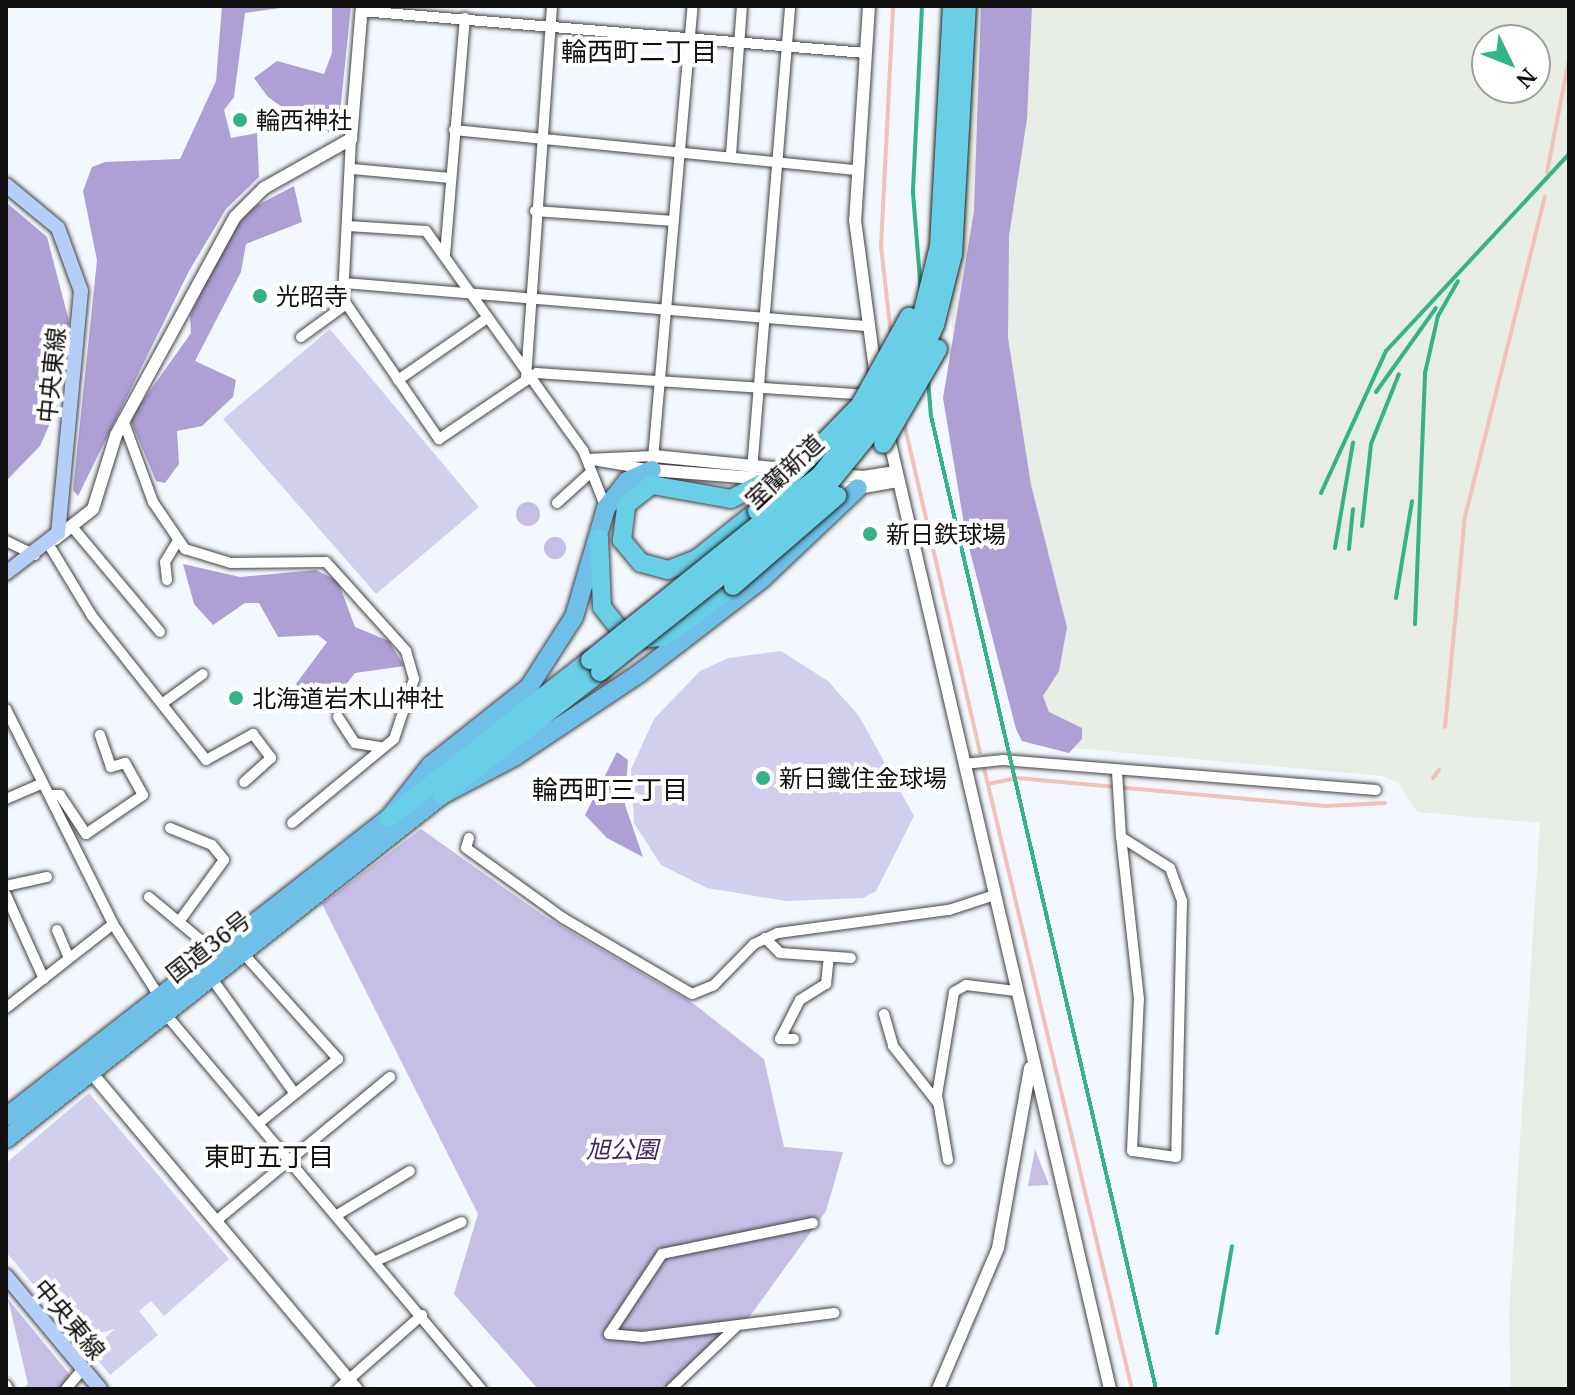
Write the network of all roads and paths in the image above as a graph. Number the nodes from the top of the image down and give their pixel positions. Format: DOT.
graph roads {
  1 [pos="552,6"];
  2 [pos="693,6"];
  3 [pos="742,6"];
  4 [pos="790,6"];
  5 [pos="869,6"];
  6 [pos="952,6"];
  7 [pos="967,6"];
  8 [pos="362,8"];
  9 [pos="465,18"];
  10 [pos="550,25"];
  11 [pos="690,38"];
  12 [pos="738,42"];
  13 [pos="787,46"];
  14 [pos="865,53"];
  15 [pos="454,130"];
  16 [pos="351,139"];
  17 [pos="541,139"];
  18 [pos="680,149"];
  19 [pos="731,155"];
  20 [pos="776,160"];
  21 [pos="352,169"];
  22 [pos="856,170"];
  23 [pos="451,178"];
  24 [pos="6,185"];
  25 [pos="960,194"];
  26 [pos="535,211"];
  27 [pos="674,221"];
  28 [pos="348,226"];
  29 [pos="939,246"];
  30 [pos="445,255"];
  31 [pos="344,283"];
  32 [pos="470,293"];
  33 [pos="527,298"];
  34 [pos="345,305"];
  35 [pos="667,311"];
  36 [pos="766,320"];
  37 [pos="483,321"];
  38 [pos="865,326"];
  39 [pos="301,337"];
  40 [pos="526,378"];
  41 [pos="398,380"];
  42 [pos="662,385"];
  43 [pos="759,388"];
  44 [pos="880,394"];
  45 [pos="123,420"];
  46 [pos="587,459"];
  47 [pos="653,463"];
  48 [pos="590,473"];
  49 [pos="758,474"];
  50 [pos="896,476"];
  51 [pos="858,488"];
  52 [pos="557,503"];
  53 [pos="606,508"];
  54 [pos="74,529"];
  55 [pos="599,538"];
  56 [pos="178,540"];
  57 [pos="6,541"];
  58 [pos="52,542"];
  59 [pos="35,555"];
  60 [pos="6,573"];
  61 [pos="167,580"];
  62 [pos="160,632"];
  63 [pos="595,666"];
  64 [pos="203,674"];
  65 [pos="163,703"];
  66 [pos="6,709"];
  67 [pos="338,717"];
  68 [pos="100,735"];
  69 [pos="383,747"];
  70 [pos="964,764"];
  71 [pos="1117,781"];
  72 [pos="244,782"];
  73 [pos="43,783"];
  74 [pos="1376,790"];
  75 [pos="51,795"];
  76 [pos="442,795"];
  77 [pos="6,799"];
  78 [pos="389,818"];
  79 [pos="292,823"];
  80 [pos="170,828"];
  81 [pos="1121,837"];
  82 [pos="469,838"];
  83 [pos="47,877"];
  84 [pos="6,886"];
  85 [pos="6,895"];
  86 [pos="995,895"];
  87 [pos="149,897"];
  88 [pos="181,919"];
  89 [pos="113,924"];
  90 [pos="57,930"];
  91 [pos="765,938"];
  92 [pos="242,951"];
  93 [pos="215,952"];
  94 [pos="829,957"];
  95 [pos="69,958"];
  96 [pos="851,958"];
  97 [pos="210,976"];
  98 [pos="44,979"];
  99 [pos="1016,991"];
  100 [pos="161,1004"];
  101 [pos="6,1008"];
  102 [pos="884,1014"];
  103 [pos="794,1039"];
  104 [pos="1030,1063"];
  105 [pos="89,1070"];
  106 [pos="390,1077"];
  107 [pos="295,1094"];
  108 [pos="938,1103"];
  109 [pos="6,1117"];
  110 [pos="259,1123"];
  111 [pos="6,1139"];
  112 [pos="948,1160"];
  113 [pos="290,1162"];
  114 [pos="410,1171"];
  115 [pos="337,1215"];
  116 [pos="216,1221"];
  117 [pos="462,1222"];
  118 [pos="813,1223"];
  119 [pos="376,1261"];
  120 [pos="6,1276"];
  121 [pos="835,1313"];
  122 [pos="422,1315"];
  123 [pos="737,1326"];
  124 [pos="83,1369"];
  125 [pos="348,1378"];
  126 [pos="66,1389"];
  127 [pos="100,1389"];
  128 [pos="338,1389"];
  129 [pos="357,1389"];
  130 [pos="481,1389"];
  131 [pos="671,1389"];
  132 [pos="938,1389"];
  133 [pos="1110,1389"];
  1 -- 10 [label="street"];
  2 -- 11 [label="street"];
  3 -- 12 [label="street"];
  4 -- 13 [label="street"];
  5 -- 14 [label="street"];
  6 -- 29 [label="highway, 室蘭新道, bridge"];
  7 -- 25 [label="highway, 室蘭新道, bridge"];
  8 -- 9 [label="street"];
  8 -- 16 [label="street"];
  9 -- 10 [label="street"];
  9 -- 15 [label="street"];
  10 -- 11 [label="street"];
  10 -- 17 [label="street"];
  11 -- 12 [label="street"];
  11 -- 18 [label="street"];
  12 -- 13 [label="street"];
  12 -- 19 [label="street"];
  13 -- 14 [label="street"];
  13 -- 20 [label="street"];
  14 -- 22 [label="street"];
  15 -- 17 [label="street"];
  15 -- 23 [label="street"];
  16 -- 21 [label="street"];
  16 -- 45 [label="street"];
  17 -- 18 [label="street"];
  17 -- 26 [label="street"];
  18 -- 19 [label="street"];
  18 -- 27 [label="street"];
  19 -- 20 [label="street"];
  20 -- 22 [label="street"];
  20 -- 36 [label="street"];
  21 -- 23 [label="street"];
  21 -- 28 [label="street"];
  22 -- 38 [label="street"];
  23 -- 30 [label="street"];
  24 -- 58 [label="main road, 中央東線"];
  25 -- 55 [label="highway, bridge"];
  25 -- 63 [label="highway, 室蘭新道, bridge"];
  26 -- 27 [label="street"];
  26 -- 33 [label="street"];
  27 -- 35 [label="street"];
  28 -- 30 [label="street"];
  28 -- 31 [label="street"];
  29 -- 49 [label="highway, bridge"];
  29 -- 63 [label="highway, 室蘭新道, bridge"];
  30 -- 32 [label="street"];
  31 -- 32 [label="street"];
  31 -- 34 [label="street"];
  32 -- 33 [label="street"];
  32 -- 37 [label="street"];
  33 -- 35 [label="street"];
  33 -- 40 [label="street"];
  34 -- 39 [label="street"];
  34 -- 41 [label="street"];
  35 -- 36 [label="street"];
  35 -- 42 [label="street"];
  36 -- 38 [label="street"];
  36 -- 43 [label="street"];
  37 -- 40 [label="street"];
  37 -- 41 [label="street"];
  38 -- 44 [label="street"];
  40 -- 41 [label="street"];
  40 -- 42 [label="street"];
  40 -- 46 [label="street"];
  42 -- 43 [label="street"];
  42 -- 47 [label="street"];
  43 -- 44 [label="street"];
  43 -- 49 [label="street"];
  44 -- 50 [label="street"];
  45 -- 54 [label="street"];
  45 -- 56 [label="street"];
  46 -- 47 [label="street"];
  46 -- 48 [label="street"];
  47 -- 49 [label="street"];
  47 -- 53 [label="highway"];
  48 -- 52 [label="street"];
  48 -- 53 [label="street"];
  49 -- 50 [label="street"];
  49 -- 51 [label="street"];
  50 -- 51 [label="street"];
  50 -- 70 [label="street"];
  51 -- 76 [label="highway, 国道36号"];
  53 -- 55 [label="highway, 国道36号"];
  54 -- 58 [label="street"];
  54 -- 62 [label="street"];
  55 -- 78 [label="highway, 国道36号"];
  56 -- 61 [label="street"];
  56 -- 69 [label="street"];
  57 -- 59 [label="street"];
  58 -- 59 [label="main road"];
  58 -- 65 [label="street"];
  59 -- 60 [label="main road"];
  63 -- 76 [label="highway, 室蘭新道"];
  63 -- 78 [label="highway, 室蘭新道"];
  64 -- 65 [label="street"];
  65 -- 72 [label="street"];
  66 -- 73 [label="street"];
  67 -- 69 [label="street"];
  68 -- 75 [label="street"];
  69 -- 79 [label="street"];
  70 -- 71 [label="street"];
  70 -- 86 [label="street"];
  71 -- 74 [label="street"];
  71 -- 81 [label="street"];
  73 -- 75 [label="street"];
  73 -- 77 [label="street"];
  75 -- 89 [label="street"];
  76 -- 92 [label="highway, 国道36号"];
  78 -- 93 [label="highway, 国道36号"];
  80 -- 88 [label="street"];
  81 -- 81 [label="street"];
  82 -- 91 [label="street"];
  83 -- 84 [label="street"];
  85 -- 98 [label="street"];
  86 -- 91 [label="street"];
  86 -- 99 [label="street"];
  87 -- 88 [label="street"];
  88 -- 93 [label="street"];
  89 -- 95 [label="street"];
  89 -- 100 [label="street"];
  90 -- 95 [label="street"];
  91 -- 94 [label="street"];
  92 -- 97 [label="highway, 国道36号"];
  92 -- 107 [label="street"];
  93 -- 100 [label="highway, 国道36号"];
  94 -- 96 [label="street"];
  94 -- 103 [label="street"];
  95 -- 98 [label="street"];
  97 -- 100 [label="highway, 国道36号"];
  97 -- 107 [label="street"];
  98 -- 101 [label="street"];
  99 -- 104 [label="street"];
  99 -- 108 [label="street"];
  100 -- 105 [label="highway, 国道36号"];
  100 -- 109 [label="highway, 国道36号"];
  100 -- 110 [label="street"];
  102 -- 108 [label="street"];
  104 -- 132 [label="street"];
  104 -- 133 [label="street"];
  105 -- 111 [label="highway, 国道36号"];
  105 -- 116 [label="street"];
  106 -- 113 [label="street"];
  107 -- 110 [label="street"];
  108 -- 112 [label="street"];
  110 -- 113 [label="street"];
  113 -- 115 [label="street"];
  113 -- 116 [label="street"];
  114 -- 115 [label="street"];
  115 -- 119 [label="street"];
  116 -- 125 [label="street"];
  117 -- 119 [label="street"];
  118 -- 123 [label="street"];
  119 -- 122 [label="street"];
  120 -- 124 [label="main road, 中央東線"];
  121 -- 123 [label="street"];
  122 -- 125 [label="street"];
  122 -- 130 [label="street"];
  123 -- 131 [label="street"];
  124 -- 126 [label="street"];
  124 -- 127 [label="main road, 中央東線"];
  125 -- 128 [label="street"];
  125 -- 129 [label="street"];
}
